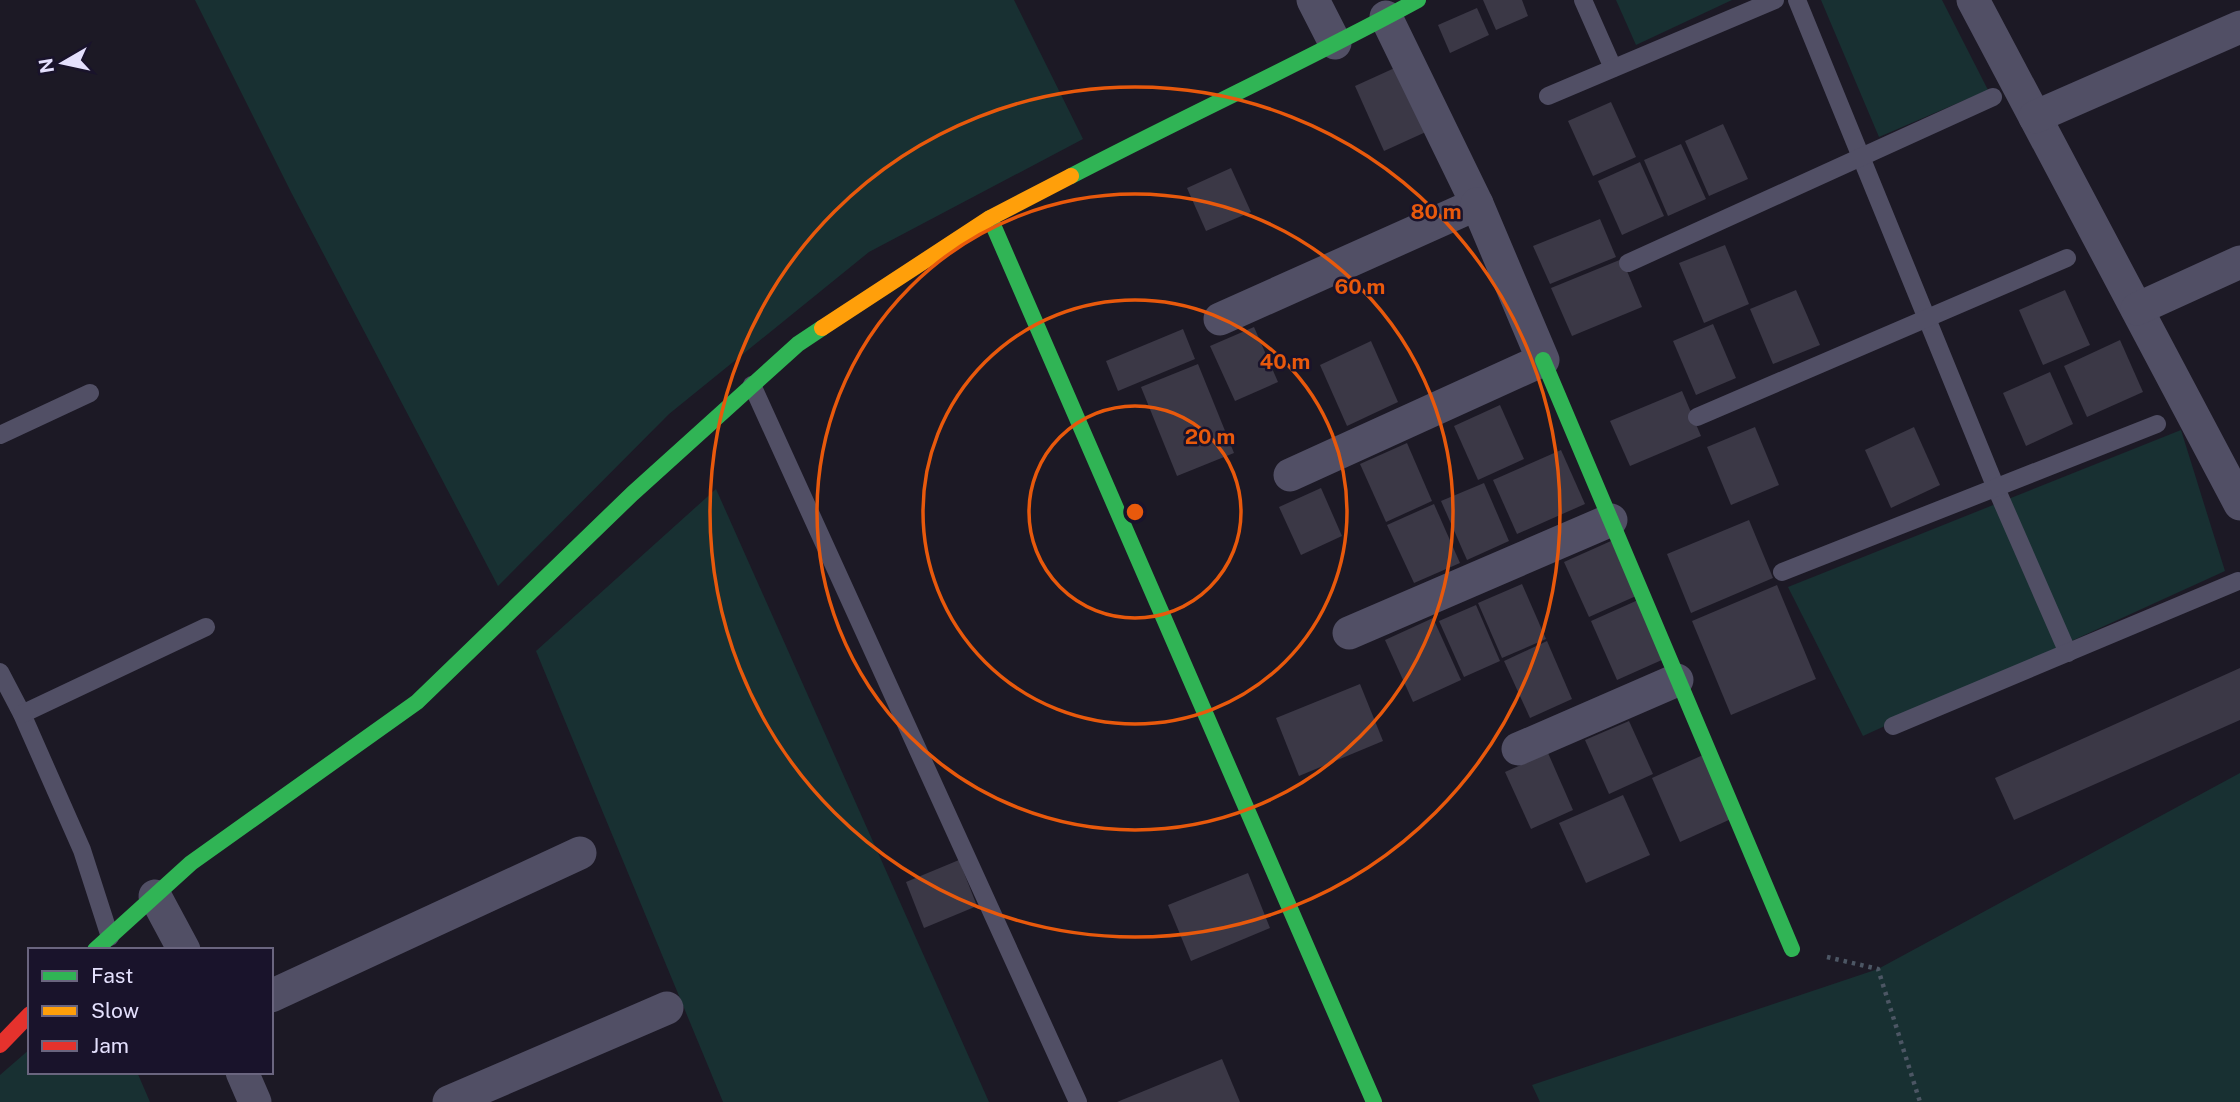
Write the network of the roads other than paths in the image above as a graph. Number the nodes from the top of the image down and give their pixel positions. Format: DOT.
graph roads {
  1 [pos="1313,0"];
  2 [pos="1418,0"];
  3 [pos="1583,0"];
  4 [pos="1774,0"];
  5 [pos="1797,0"];
  6 [pos="1973,0"];
  7 [pos="1386,17"];
  8 [pos="2240,27"];
  9 [pos="1335,44"];
  10 [pos="1614,68"];
  11 [pos="1548,96"];
  12 [pos="1993,97"];
  13 [pos="2035,117"];
  14 [pos="1861,157"];
  15 [pos="1477,204"];
  16 [pos="990,218"];
  17 [pos="2067,258"];
  18 [pos="2240,262"];
  19 [pos="1628,263"];
  20 [pos="2137,309"];
  21 [pos="1927,318"];
  22 [pos="1220,319"];
  23 [pos="1543,359"];
  24 [pos="752,385"];
  25 [pos="90,393"];
  26 [pos="1697,417"];
  27 [pos="2157,424"];
  28 [pos="0,435"];
  29 [pos="1290,475"];
  30 [pos="1996,488"];
  31 [pos="2240,503"];
  32 [pos="1611,520"];
  33 [pos="1782,572"];
  34 [pos="2238,581"];
  35 [pos="205,627"];
  36 [pos="1349,633"];
  37 [pos="2068,653"];
  38 [pos="0,672"];
  39 [pos="1677,680"];
  40 [pos="22,714"];
  41 [pos="1893,726"];
  42 [pos="1518,749"];
  43 [pos="580,853"];
  44 [pos="155,896"];
  45 [pos="110,937"];
  46 [pos="97,948"];
  47 [pos="183,948"];
  48 [pos="1792,949"];
  49 [pos="273,995"];
  50 [pos="667,1008"];
  51 [pos="28,1016"];
  52 [pos="0,1045"];
  53 [pos="243,1074"];
  54 [pos="255,1102"];
  55 [pos="449,1102"];
  56 [pos="1078,1102"];
  57 [pos="1374,1102"];
  1 -- 9 [label="street"];
  2 -- 7 [label="street"];
  3 -- 10 [label="lane"];
  4 -- 10 [label="lane"];
  5 -- 14 [label="lane"];
  6 -- 13 [label="street"];
  7 -- 9 [label="street"];
  7 -- 15 [label="street"];
  8 -- 13 [label="street"];
  9 -- 16 [label="street"];
  10 -- 11 [label="lane"];
  12 -- 14 [label="lane"];
  13 -- 20 [label="street"];
  14 -- 19 [label="lane"];
  14 -- 21 [label="lane"];
  15 -- 22 [label="street"];
  15 -- 23 [label="street"];
  16 -- 24 [label="street"];
  16 -- 57 [label="street"];
  17 -- 21 [label="lane"];
  18 -- 20 [label="street"];
  20 -- 31 [label="street"];
  21 -- 26 [label="lane"];
  21 -- 30 [label="lane"];
  23 -- 29 [label="street"];
  23 -- 32 [label="street"];
  24 -- 44 [label="street"];
  24 -- 56 [label="lane"];
  25 -- 28 [label="lane"];
  27 -- 30 [label="lane"];
  30 -- 33 [label="lane"];
  30 -- 37 [label="lane"];
  32 -- 36 [label="street"];
  32 -- 39 [label="street"];
  34 -- 37 [label="lane"];
  35 -- 40 [label="lane"];
  37 -- 41 [label="lane"];
  38 -- 40 [label="lane"];
  39 -- 42 [label="street"];
  39 -- 48 [label="street"];
  40 -- 45 [label="lane"];
  43 -- 49 [label="street"];
  44 -- 45 [label="street"];
  44 -- 47 [label="street"];
  45 -- 46 [label="street"];
  50 -- 55 [label="street"];
  51 -- 52 [label="street"];
  53 -- 54 [label="street"];
}
